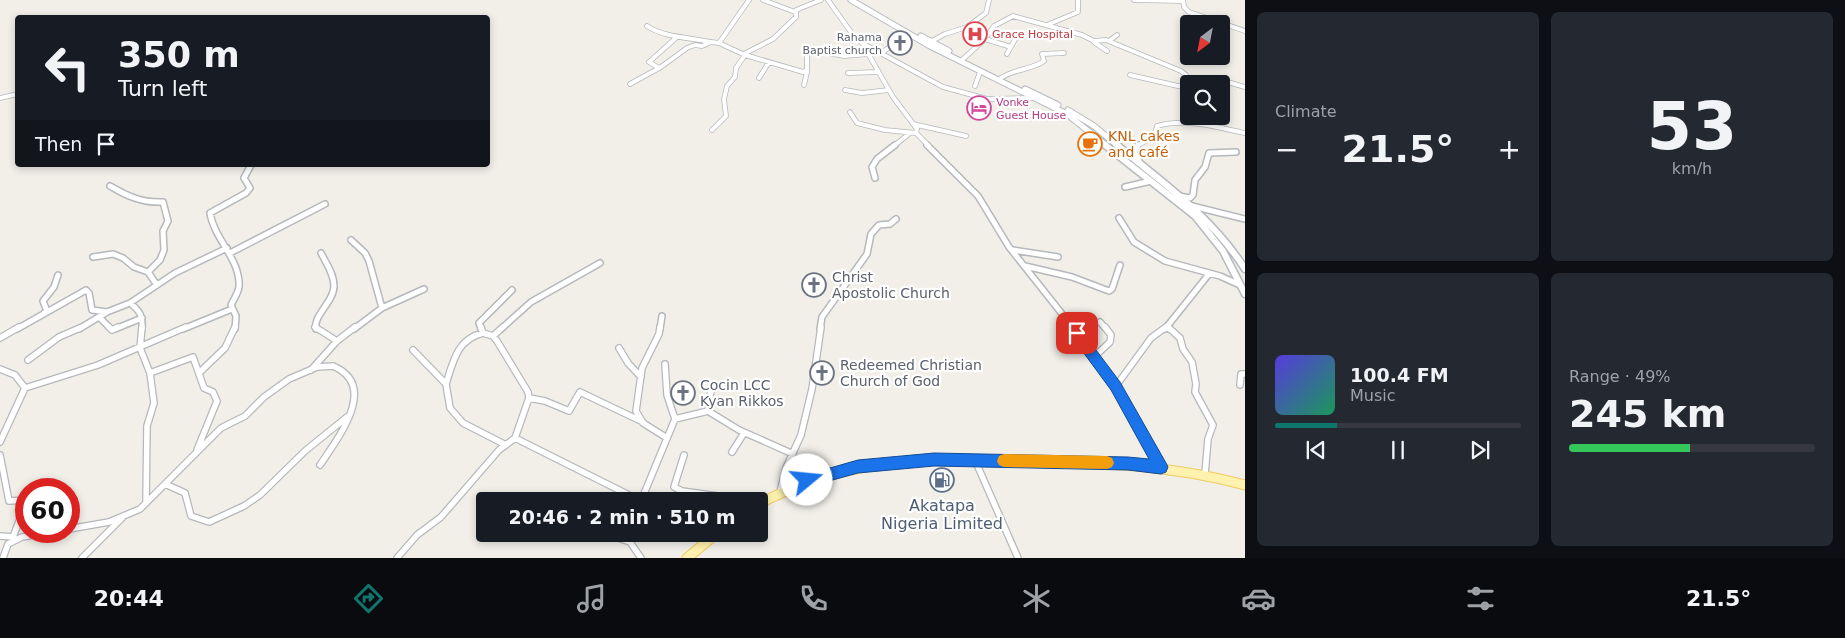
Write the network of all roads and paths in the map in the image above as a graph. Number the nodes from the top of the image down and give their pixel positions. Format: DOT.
graph roads {
  1 [pos="748,0"];
  2 [pos="764,0"];
  3 [pos="821,0"];
  4 [pos="828,0"];
  5 [pos="851,0"];
  6 [pos="857,0"];
  7 [pos="989,0"];
  8 [pos="1078,0"];
  9 [pos="1134,0"];
  10 [pos="1183,0"];
  11 [pos="795,12"];
  12 [pos="1047,25"];
  13 [pos="647,26"];
  14 [pos="1245,31"];
  15 [pos="909,34"];
  16 [pos="1117,35"];
  17 [pos="677,36"];
  18 [pos="1017,36"];
  19 [pos="985,39"];
  20 [pos="932,41"];
  21 [pos="1094,41"];
  22 [pos="1109,41"];
  23 [pos="711,42"];
  24 [pos="718,43"];
  25 [pos="862,43"];
  26 [pos="1010,47"];
  27 [pos="1107,51"];
  28 [pos="881,53"];
  29 [pos="1064,53"];
  30 [pos="744,54"];
  31 [pos="868,54"];
  32 [pos="1007,54"];
  33 [pos="963,59"];
  34 [pos="769,62"];
  35 [pos="659,68"];
  36 [pos="807,72"];
  37 [pos="878,72"];
  38 [pos="980,72"];
  39 [pos="848,73"];
  40 [pos="1130,75"];
  41 [pos="1186,75"];
  42 [pos="759,78"];
  43 [pos="1001,78"];
  44 [pos="1230,83"];
  45 [pos="630,84"];
  46 [pos="804,85"];
  47 [pos="975,86"];
  48 [pos="1180,86"];
  49 [pos="1245,87"];
  50 [pos="845,90"];
  51 [pos="889,90"];
  52 [pos="15,95"];
  53 [pos="0,98"];
  54 [pos="1033,98"];
  55 [pos="850,112"];
  56 [pos="1180,123"];
  57 [pos="913,124"];
  58 [pos="1209,125"];
  59 [pos="712,130"];
  60 [pos="913,133"];
  61 [pos="1245,133"];
  62 [pos="966,136"];
  63 [pos="1236,152"];
  64 [pos="249,167"];
  65 [pos="1144,167"];
  66 [pos="875,178"];
  67 [pos="1151,181"];
  68 [pos="110,186"];
  69 [pos="1124,187"];
  70 [pos="1179,196"];
  71 [pos="325,204"];
  72 [pos="1192,206"];
  73 [pos="896,218"];
  74 [pos="1118,218"];
  75 [pos="1245,219"];
  76 [pos="351,240"];
  77 [pos="1013,250"];
  78 [pos="228,251"];
  79 [pos="321,253"];
  80 [pos="93,257"];
  81 [pos="1058,257"];
  82 [pos="600,263"];
  83 [pos="1120,265"];
  84 [pos="1024,266"];
  85 [pos="1245,269"];
  86 [pos="148,272"];
  87 [pos="1209,274"];
  88 [pos="58,276"];
  89 [pos="157,285"];
  90 [pos="1240,285"];
  91 [pos="424,289"];
  92 [pos="512,290"];
  93 [pos="1245,294"];
  94 [pos="130,303"];
  95 [pos="382,308"];
  96 [pos="232,309"];
  97 [pos="107,312"];
  98 [pos="662,316"];
  99 [pos="100,317"];
  100 [pos="38,318"];
  101 [pos="142,318"];
  102 [pos="1100,322"];
  103 [pos="1167,327"];
  104 [pos="483,334"];
  105 [pos="493,336"];
  106 [pos="0,338"];
  107 [pos="337,341"];
  108 [pos="140,348"];
  109 [pos="619,348"];
  110 [pos="413,350"];
  111 [pos="1094,357"];
  112 [pos="28,360"];
  113 [pos="665,364"];
  114 [pos="0,369"];
  115 [pos="310,370"];
  116 [pos="150,372"];
  117 [pos="200,372"];
  118 [pos="1245,374"];
  119 [pos="641,377"];
  120 [pos="446,384"];
  121 [pos="1240,385"];
  122 [pos="1116,386"];
  123 [pos="25,388"];
  124 [pos="711,390"];
  125 [pos="529,398"];
  126 [pos="708,411"];
  127 [pos="351,413"];
  128 [pos="675,419"];
  129 [pos="643,423"];
  130 [pos="744,433"];
  131 [pos="515,438"];
  132 [pos="667,438"];
  133 [pos="0,442"];
  134 [pos="506,446"];
  135 [pos="732,452"];
  136 [pos="196,453"];
  137 [pos="793,454"];
  138 [pos="0,455"];
  139 [pos="684,455"];
  140 [pos="975,460"];
  141 [pos="320,465"];
  142 [pos="1161,467"];
  143 [pos="1205,474"];
  144 [pos="165,484"];
  145 [pos="1245,485"];
  146 [pos="623,492"];
  147 [pos="645,492"];
  148 [pos="689,492"];
  149 [pos="780,492"];
  150 [pos="768,499"];
  151 [pos="15,502"];
  152 [pos="146,503"];
  153 [pos="124,516"];
  154 [pos="80,527"];
  155 [pos="15,531"];
  156 [pos="0,536"];
  157 [pos="13,537"];
  158 [pos="15,540"];
  159 [pos="630,542"];
  160 [pos="706,542"];
  161 [pos="3,558"];
  162 [pos="82,558"];
  163 [pos="397,558"];
  164 [pos="641,558"];
  165 [pos="687,558"];
  166 [pos="1018,558"];
  1 -- 24 [label="street"];
  2 -- 11 [label="street"];
  3 -- 11 [label="street"];
  4 -- 25 [label="street"];
  5 -- 15 [label="main road"];
  6 -- 20 [label="main road"];
  7 -- 20 [label="street"];
  8 -- 12 [label="street"];
  9 -- 10 [label="street"];
  10 -- 14 [label="street"];
  11 -- 30 [label="street"];
  12 -- 19 [label="street"];
  12 -- 21 [label="street"];
  13 -- 17 [label="street"];
  15 -- 28 [label="street"];
  15 -- 38 [label="main road"];
  16 -- 22 [label="street"];
  17 -- 23 [label="street"];
  17 -- 35 [label="street"];
  18 -- 26 [label="street"];
  19 -- 26 [label="street"];
  19 -- 33 [label="street"];
  20 -- 33 [label="main road"];
  21 -- 22 [label="street"];
  21 -- 27 [label="street"];
  22 -- 41 [label="street"];
  23 -- 24 [label="street"];
  23 -- 35 [label="street"];
  24 -- 30 [label="street"];
  25 -- 28 [label="street"];
  25 -- 31 [label="street"];
  26 -- 32 [label="street"];
  28 -- 54 [label="street"];
  29 -- 43 [label="street"];
  30 -- 34 [label="street"];
  30 -- 59 [label="street"];
  31 -- 36 [label="street"];
  31 -- 37 [label="street"];
  33 -- 43 [label="main road"];
  34 -- 36 [label="street"];
  34 -- 42 [label="street"];
  35 -- 45 [label="street"];
  36 -- 46 [label="street"];
  37 -- 39 [label="street"];
  37 -- 51 [label="street"];
  38 -- 47 [label="street"];
  38 -- 54 [label="main road"];
  40 -- 48 [label="street"];
  43 -- 65 [label="main road"];
  44 -- 49 [label="street"];
  50 -- 51 [label="street"];
  51 -- 57 [label="street"];
  52 -- 53 [label="street"];
  54 -- 67 [label="main road"];
  55 -- 60 [label="street"];
  56 -- 65 [label="street"];
  57 -- 60 [label="street"];
  57 -- 62 [label="street"];
  58 -- 61 [label="street"];
  60 -- 66 [label="street"];
  60 -- 77 [label="street"];
  63 -- 70 [label="street"];
  64 -- 78 [label="street"];
  65 -- 70 [label="main road"];
  67 -- 69 [label="street"];
  67 -- 90 [label="main road"];
  68 -- 86 [label="street"];
  70 -- 72 [label="main road"];
  71 -- 78 [label="street"];
  72 -- 75 [label="street"];
  72 -- 85 [label="main road"];
  73 -- 137 [label="street"];
  74 -- 87 [label="street"];
  76 -- 95 [label="street"];
  77 -- 81 [label="street"];
  77 -- 84 [label="street"];
  78 -- 89 [label="street"];
  78 -- 96 [label="street"];
  79 -- 107 [label="street"];
  80 -- 86 [label="street"];
  82 -- 105 [label="street"];
  83 -- 84 [label="street"];
  84 -- 111 [label="street"];
  86 -- 89 [label="street"];
  87 -- 90 [label="street"];
  87 -- 103 [label="street"];
  88 -- 100 [label="street"];
  89 -- 94 [label="street"];
  90 -- 93 [label="main road"];
  91 -- 95 [label="street"];
  92 -- 104 [label="street"];
  94 -- 97 [label="street"];
  94 -- 101 [label="street"];
  95 -- 107 [label="street"];
  96 -- 108 [label="street"];
  96 -- 117 [label="street"];
  97 -- 99 [label="street"];
  97 -- 100 [label="street"];
  98 -- 119 [label="street"];
  99 -- 101 [label="street"];
  99 -- 112 [label="street"];
  100 -- 106 [label="street"];
  101 -- 108 [label="street"];
  102 -- 111 [label="street"];
  103 -- 122 [label="street"];
  103 -- 143 [label="street"];
  104 -- 105 [label="street"];
  104 -- 120 [label="street"];
  105 -- 125 [label="street"];
  107 -- 115 [label="street"];
  108 -- 116 [label="street"];
  108 -- 123 [label="street"];
  109 -- 119 [label="street"];
  110 -- 120 [label="street"];
  111 -- 122 [label="street"];
  113 -- 128 [label="street"];
  114 -- 123 [label="street"];
  115 -- 127 [label="street"];
  115 -- 136 [label="street"];
  116 -- 117 [label="street"];
  116 -- 152 [label="street"];
  117 -- 136 [label="street"];
  118 -- 121 [label="street"];
  119 -- 129 [label="street"];
  120 -- 134 [label="street"];
  122 -- 142 [label="street"];
  123 -- 133 [label="street"];
  124 -- 126 [label="street"];
  125 -- 129 [label="street"];
  125 -- 131 [label="street"];
  126 -- 128 [label="street"];
  126 -- 130 [label="street"];
  127 -- 141 [label="street"];
  127 -- 144 [label="street"];
  128 -- 132 [label="street"];
  129 -- 132 [label="street"];
  130 -- 135 [label="street"];
  130 -- 137 [label="street"];
  131 -- 134 [label="street"];
  131 -- 146 [label="street"];
  132 -- 147 [label="street"];
  134 -- 163 [label="street"];
  136 -- 144 [label="street"];
  137 -- 149 [label="street"];
  138 -- 151 [label="street"];
  139 -- 148 [label="street"];
  140 -- 142 [label="main road"];
  140 -- 149 [label="main road"];
  140 -- 166 [label="street"];
  142 -- 143 [label="main road"];
  143 -- 145 [label="main road"];
  144 -- 152 [label="street"];
  149 -- 150 [label="main road"];
  152 -- 153 [label="street"];
  153 -- 154 [label="street"];
  153 -- 162 [label="street"];
  155 -- 157 [label="street"];
  156 -- 157 [label="street"];
  158 -- 161 [label="street"];
  159 -- 164 [label="street"];
  160 -- 165 [label="main road"];
}
